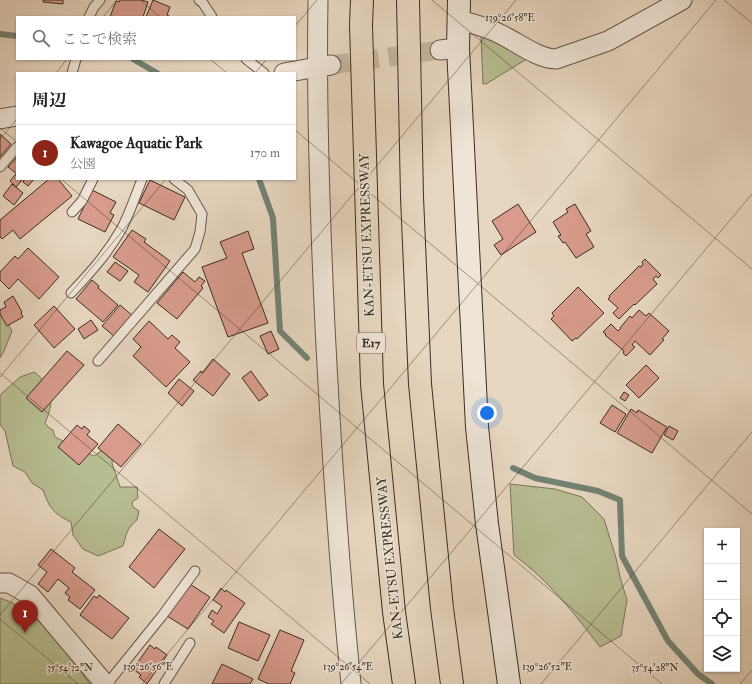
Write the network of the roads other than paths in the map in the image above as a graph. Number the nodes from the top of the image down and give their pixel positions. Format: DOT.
graph roads {
  1 [pos="100,0"];
  2 [pos="199,0"];
  3 [pos="318,0"];
  4 [pos="362,0"];
  5 [pos="408,0"];
  6 [pos="682,0"];
  7 [pos="459,10"];
  8 [pos="90,16"];
  9 [pos="211,16"];
  10 [pos="76,60"];
  11 [pos="247,60"];
  12 [pos="324,66"];
  13 [pos="72,72"];
  14 [pos="263,72"];
  15 [pos="290,72"];
  16 [pos="16,116"];
  17 [pos="0,119"];
  18 [pos="16,148"];
  19 [pos="0,168"];
  20 [pos="92,180"];
  21 [pos="142,180"];
  22 [pos="175,180"];
  23 [pos="72,212"];
  24 [pos="71,293"];
  25 [pos="98,361"];
  26 [pos="194,571"];
  27 [pos="0,583"];
  28 [pos="190,643"];
  29 [pos="106,684"];
  30 [pos="164,684"];
  31 [pos="351,684"];
  32 [pos="404,684"];
  33 [pos="452,684"];
  34 [pos="509,684"];
  1 -- 8 [label="lane"];
  2 -- 9 [label="lane"];
  3 -- 12 [label="street"];
  4 -- 32 [label="highway, KAN-ETSU EXPRESSWAY / E17"];
  5 -- 33 [label="highway"];
  6 -- 7 [label="street"];
  7 -- 34 [label="street"];
  10 -- 13 [label="lane"];
  11 -- 14 [label="lane"];
  12 -- 15 [label="street"];
  12 -- 31 [label="street"];
  16 -- 17 [label="street"];
  18 -- 19 [label="lane"];
  20 -- 23 [label="lane"];
  21 -- 24 [label="lane"];
  22 -- 25 [label="lane"];
  26 -- 29 [label="lane"];
  27 -- 29 [label="street"];
  28 -- 30 [label="lane"];
}
